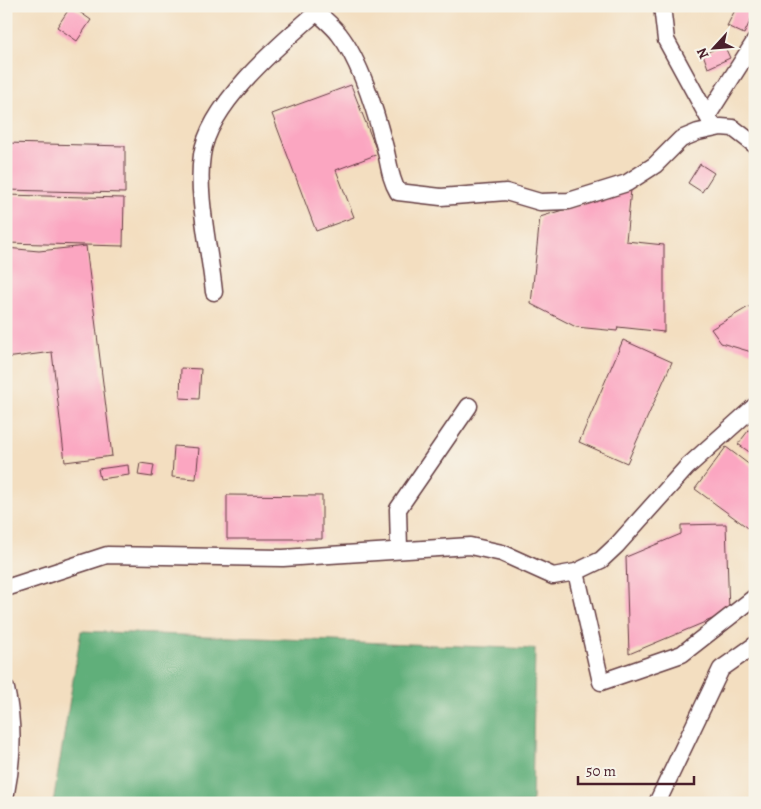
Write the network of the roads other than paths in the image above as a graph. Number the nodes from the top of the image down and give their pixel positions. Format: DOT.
graph roads {
  1 [pos="662,6"];
  2 [pos="317,9"];
  3 [pos="755,41"];
  4 [pos="711,122"];
  5 [pos="755,145"];
  6 [pos="214,292"];
  7 [pos="469,406"];
  8 [pos="755,406"];
  9 [pos="399,549"];
  10 [pos="576,572"];
  11 [pos="6,588"];
  12 [pos="755,596"];
  13 [pos="755,645"];
  14 [pos="6,689"];
  15 [pos="6,793"];
  16 [pos="657,803"];
  1 -- 4 [label="street"];
  2 -- 4 [label="street"];
  2 -- 6 [label="street"];
  3 -- 4 [label="street"];
  4 -- 5 [label="street"];
  7 -- 9 [label="street"];
  8 -- 10 [label="street"];
  9 -- 10 [label="street"];
  9 -- 11 [label="street"];
  10 -- 12 [label="street"];
  13 -- 16 [label="street"];
  14 -- 15 [label="street"];
}
